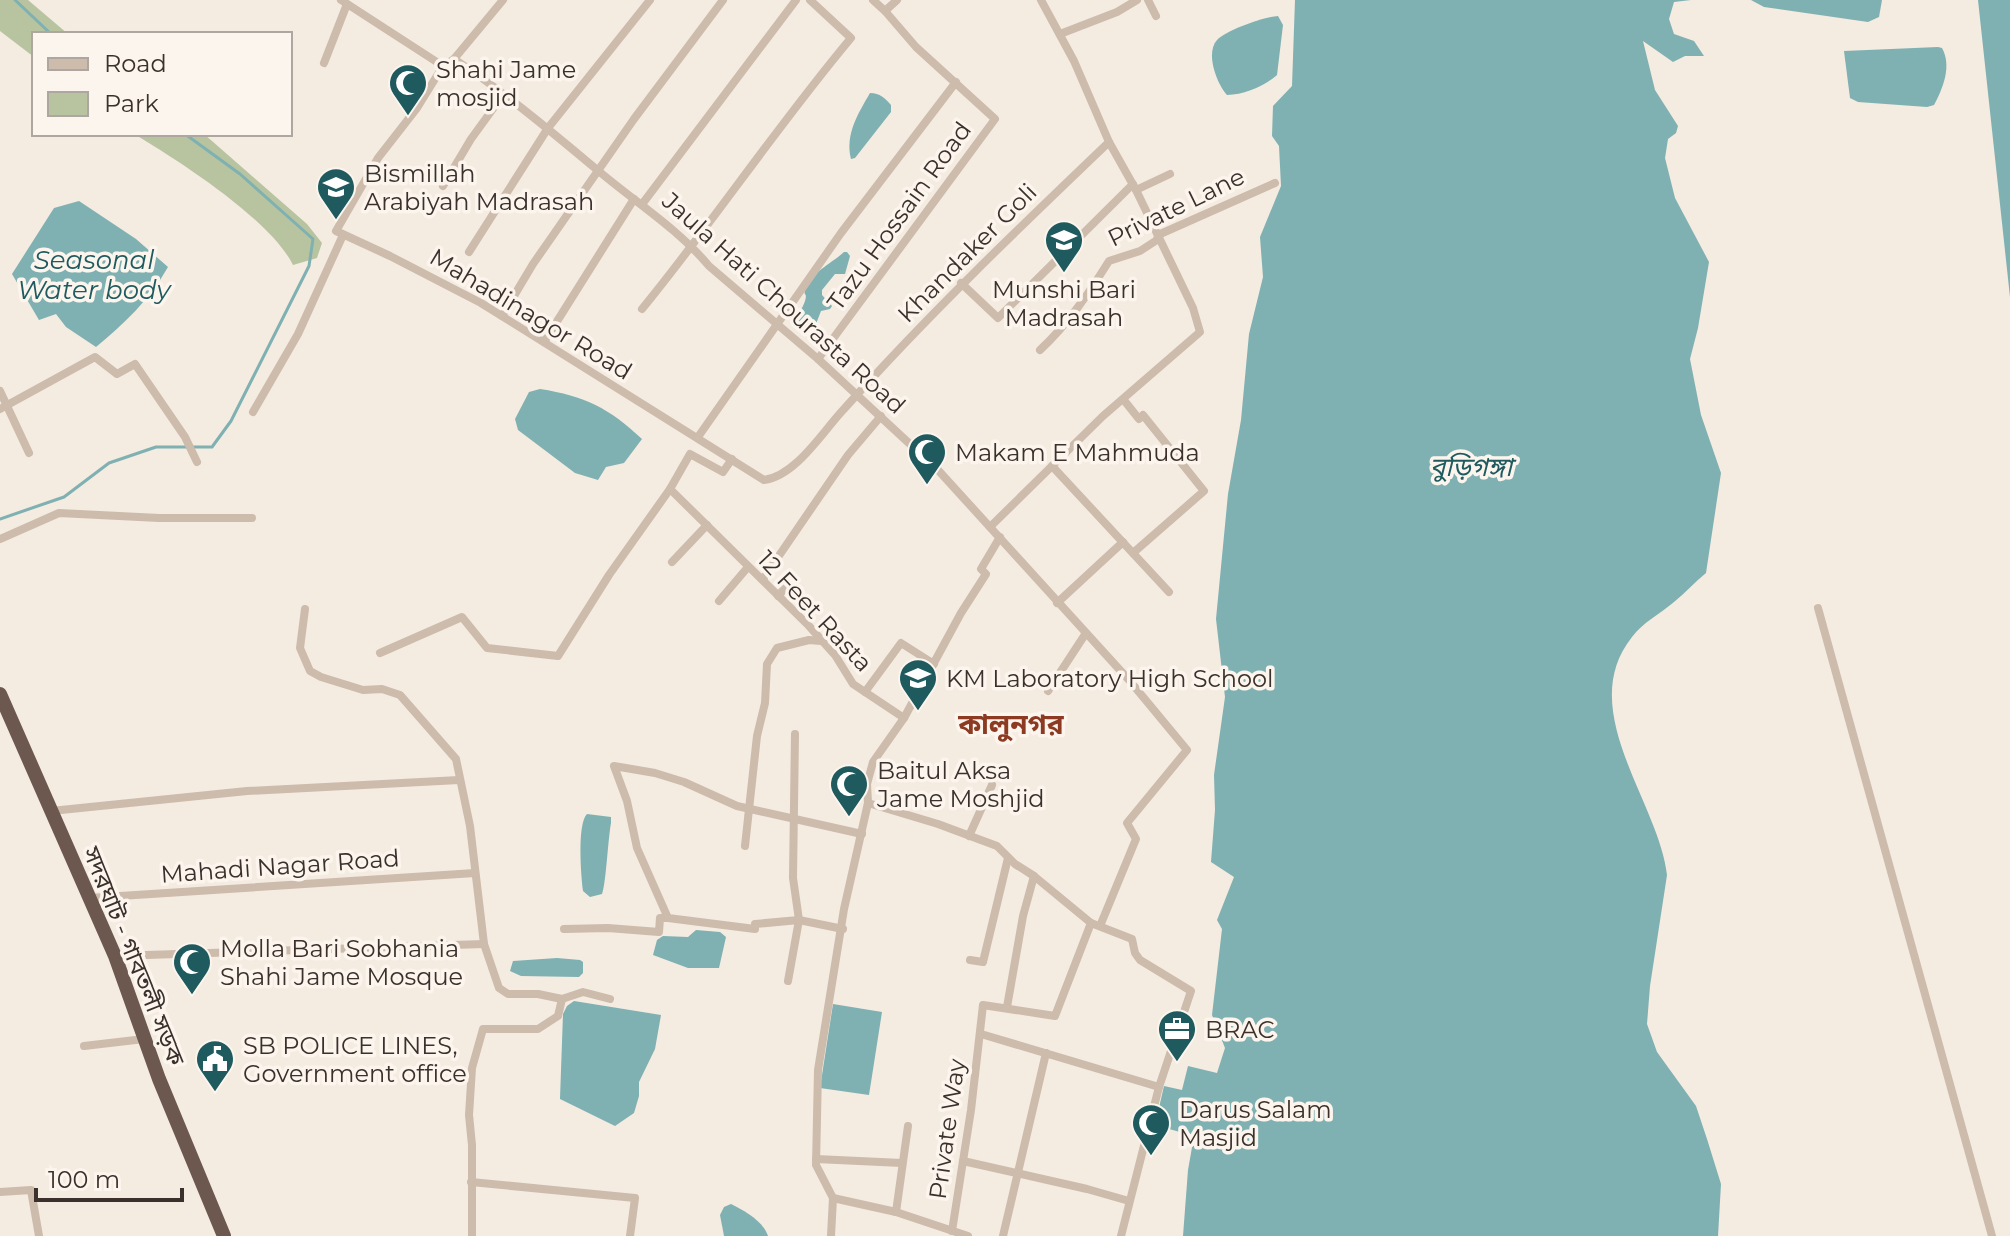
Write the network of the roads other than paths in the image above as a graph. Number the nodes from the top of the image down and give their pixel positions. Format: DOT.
graph roads {
  1 [pos="503,0"];
  2 [pos="650,0"];
  3 [pos="723,0"];
  4 [pos="796,0"];
  5 [pos="810,0"];
  6 [pos="873,0"];
  7 [pos="897,0"];
  8 [pos="1041,0"];
  9 [pos="1137,0"];
  10 [pos="1148,0"];
  11 [pos="343,1"];
  12 [pos="885,11"];
  13 [pos="1156,16"];
  14 [pos="1060,34"];
  15 [pos="454,59"];
  16 [pos="324,63"];
  17 [pos="443,66"];
  18 [pos="956,82"];
  19 [pos="503,95"];
  20 [pos="548,128"];
  21 [pos="1109,142"];
  22 [pos="599,171"];
  23 [pos="1170,174"];
  24 [pos="1275,183"];
  25 [pos="443,186"];
  26 [pos="1135,187"];
  27 [pos="634,199"];
  28 [pos="643,203"];
  29 [pos="339,233"];
  30 [pos="1158,235"];
  31 [pos="693,247"];
  32 [pos="469,252"];
  33 [pos="961,283"];
  34 [pos="642,309"];
  35 [pos="502,316"];
  36 [pos="777,323"];
  37 [pos="544,342"];
  38 [pos="1040,350"];
  39 [pos="818,359"];
  40 [pos="0,391"];
  41 [pos="856,395"];
  42 [pos="1123,399"];
  43 [pos="4,407"];
  44 [pos="253,412"];
  45 [pos="881,416"];
  46 [pos="698,437"];
  47 [pos="29,453"];
  48 [pos="196,458"];
  49 [pos="732,459"];
  50 [pos="1052,466"];
  51 [pos="756,474"];
  52 [pos="670,489"];
  53 [pos="252,518"];
  54 [pos="707,525"];
  55 [pos="990,527"];
  56 [pos="1000,537"];
  57 [pos="0,539"];
  58 [pos="1123,542"];
  59 [pos="1133,553"];
  60 [pos="672,562"];
  61 [pos="748,567"];
  62 [pos="794,578"];
  63 [pos="763,579"];
  64 [pos="1169,592"];
  65 [pos="778,596"];
  66 [pos="719,601"];
  67 [pos="1057,603"];
  68 [pos="1818,608"];
  69 [pos="305,609"];
  70 [pos="1086,633"];
  71 [pos="821,641"];
  72 [pos="380,653"];
  73 [pos="934,664"];
  74 [pos="1048,691"];
  75 [pos="865,692"];
  76 [pos="0,694"];
  77 [pos="904,718"];
  78 [pos="795,734"];
  79 [pos="459,780"];
  80 [pos="992,785"];
  81 [pos="868,803"];
  82 [pos="748,809"];
  83 [pos="51,811"];
  84 [pos="793,819"];
  85 [pos="862,834"];
  86 [pos="969,836"];
  87 [pos="745,846"];
  88 [pos="1008,858"];
  89 [pos="475,873"];
  90 [pos="1034,876"];
  91 [pos="89,898"];
  92 [pos="668,918"];
  93 [pos="799,920"];
  94 [pos="1096,924"];
  95 [pos="564,929"];
  96 [pos="843,929"];
  97 [pos="484,944"];
  98 [pos="115,956"];
  99 [pos="970,960"];
  100 [pos="788,981"];
  101 [pos="562,999"];
  102 [pos="610,999"];
  103 [pos="1007,1007"];
  104 [pos="981,1034"];
  105 [pos="144,1039"];
  106 [pos="84,1046"];
  107 [pos="1046,1053"];
  108 [pos="1159,1087"];
  109 [pos="908,1126"];
  110 [pos="816,1159"];
  111 [pos="963,1161"];
  112 [pos="902,1163"];
  113 [pos="1019,1173"];
  114 [pos="471,1182"];
  115 [pos="0,1192"];
  116 [pos="833,1198"];
  117 [pos="1129,1201"];
  118 [pos="896,1212"];
  119 [pos="952,1231"];
  120 [pos="39,1236"];
  121 [pos="224,1236"];
  122 [pos="472,1236"];
  123 [pos="630,1236"];
  124 [pos="831,1236"];
  125 [pos="968,1236"];
  126 [pos="1003,1236"];
  127 [pos="1121,1236"];
  128 [pos="1992,1236"];
  1 -- 15 [label="street"];
  2 -- 20 [label="street"];
  3 -- 22 [label="street"];
  4 -- 28 [label="street"];
  5 -- 31 [label="street"];
  6 -- 12 [label="street, Tazu Hossain Road"];
  7 -- 12 [label="street"];
  8 -- 14 [label="street"];
  9 -- 14 [label="street"];
  10 -- 13 [label="street"];
  11 -- 16 [label="street"];
  11 -- 17 [label="street"];
  12 -- 18 [label="street, Tazu Hossain Road"];
  14 -- 21 [label="street"];
  15 -- 17 [label="street"];
  15 -- 19 [label="street, Jaula Hati Chourasta Road"];
  17 -- 29 [label="street"];
  18 -- 36 [label="street"];
  18 -- 39 [label="street, Tazu Hossain Road"];
  19 -- 20 [label="street, Jaula Hati Chourasta Road"];
  19 -- 25 [label="street"];
  20 -- 22 [label="street, Jaula Hati Chourasta Road"];
  20 -- 32 [label="street"];
  21 -- 26 [label="street"];
  21 -- 33 [label="street, Khandaker Goli"];
  22 -- 27 [label="street, Jaula Hati Chourasta Road"];
  22 -- 35 [label="street"];
  23 -- 26 [label="street"];
  24 -- 30 [label="street, Private Lane"];
  26 -- 30 [label="street"];
  26 -- 33 [label="street"];
  27 -- 28 [label="street, Jaula Hati Chourasta Road"];
  27 -- 37 [label="street"];
  28 -- 31 [label="street, Jaula Hati Chourasta Road"];
  29 -- 35 [label="street, Mahadinagor Road"];
  29 -- 44 [label="street"];
  30 -- 38 [label="street, Private Lane"];
  30 -- 42 [label="street"];
  31 -- 34 [label="street"];
  31 -- 36 [label="street, Jaula Hati Chourasta Road"];
  33 -- 41 [label="street, Khandaker Goli"];
  35 -- 37 [label="street, Mahadinagor Road"];
  36 -- 39 [label="street, Jaula Hati Chourasta Road"];
  36 -- 46 [label="street"];
  37 -- 46 [label="street, Mahadinagor Road"];
  39 -- 41 [label="street, Jaula Hati Chourasta Road"];
  40 -- 43 [label="street"];
  41 -- 45 [label="street, Jaula Hati Chourasta Road"];
  41 -- 51 [label="street, Khandaker Goli"];
  42 -- 50 [label="street"];
  42 -- 59 [label="street"];
  43 -- 47 [label="street"];
  43 -- 48 [label="street"];
  45 -- 55 [label="street, Jaula Hati Chourasta Road"];
  45 -- 63 [label="street"];
  46 -- 49 [label="street, Mahadinagor Road"];
  49 -- 51 [label="street, Mahadinagor Road"];
  49 -- 52 [label="street"];
  50 -- 55 [label="street"];
  50 -- 58 [label="street"];
  52 -- 54 [label="street, 12 Feet Rasta"];
  52 -- 72 [label="street"];
  53 -- 57 [label="street"];
  54 -- 60 [label="street"];
  54 -- 61 [label="street, 12 Feet Rasta"];
  55 -- 56 [label="street, Jaula Hati Chourasta Road"];
  56 -- 67 [label="street, Jaula Hati Chourasta Road"];
  56 -- 73 [label="street"];
  58 -- 59 [label="street"];
  58 -- 67 [label="street"];
  59 -- 64 [label="street"];
  61 -- 63 [label="street, 12 Feet Rasta"];
  61 -- 66 [label="street"];
  62 -- 65 [label="street"];
  63 -- 65 [label="street, 12 Feet Rasta"];
  65 -- 71 [label="street, 12 Feet Rasta"];
  67 -- 70 [label="street, Jaula Hati Chourasta Road"];
  68 -- 128 [label="street"];
  69 -- 79 [label="street"];
  70 -- 74 [label="street"];
  70 -- 94 [label="street, Jaula Hati Chourasta Road"];
  71 -- 75 [label="street, 12 Feet Rasta"];
  71 -- 82 [label="street"];
  73 -- 75 [label="street"];
  73 -- 77 [label="street"];
  75 -- 77 [label="street, 12 Feet Rasta"];
  76 -- 83 [label="highway, সদরঘাট - গাবতলী সড়ক"];
  77 -- 81 [label="street"];
  78 -- 84 [label="street"];
  79 -- 83 [label="street"];
  79 -- 89 [label="street"];
  80 -- 86 [label="street"];
  81 -- 85 [label="street"];
  81 -- 86 [label="street"];
  82 -- 84 [label="street"];
  82 -- 87 [label="street"];
  82 -- 92 [label="street"];
  83 -- 91 [label="highway, সদরঘাট - গাবতলী সড়ক"];
  84 -- 85 [label="street"];
  84 -- 93 [label="street"];
  85 -- 96 [label="street"];
  86 -- 88 [label="street"];
  88 -- 90 [label="street"];
  88 -- 99 [label="street"];
  89 -- 91 [label="street, Mahadi Nagar Road"];
  89 -- 97 [label="street"];
  90 -- 94 [label="street"];
  90 -- 103 [label="street"];
  91 -- 98 [label="highway, সদরঘাট - গাবতলী সড়ক"];
  92 -- 93 [label="street"];
  92 -- 95 [label="street"];
  93 -- 96 [label="street"];
  93 -- 100 [label="street"];
  94 -- 103 [label="street"];
  94 -- 108 [label="street"];
  96 -- 110 [label="street"];
  97 -- 98 [label="street"];
  97 -- 101 [label="street"];
  98 -- 105 [label="highway, সদরঘাট - গাবতলী সড়ক"];
  101 -- 102 [label="street"];
  101 -- 114 [label="street"];
  103 -- 104 [label="street, Private Way"];
  104 -- 107 [label="street"];
  104 -- 111 [label="street, Private Way"];
  105 -- 106 [label="street"];
  105 -- 121 [label="highway, সদরঘাট - গাবতলী সড়ক"];
  107 -- 108 [label="street"];
  107 -- 113 [label="street"];
  108 -- 117 [label="street"];
  109 -- 112 [label="street"];
  110 -- 112 [label="street"];
  110 -- 116 [label="street"];
  111 -- 113 [label="street"];
  111 -- 119 [label="street, Private Way"];
  112 -- 118 [label="street"];
  113 -- 117 [label="street"];
  113 -- 126 [label="street"];
  114 -- 122 [label="street"];
  114 -- 123 [label="street"];
  115 -- 120 [label="street"];
  116 -- 118 [label="street"];
  116 -- 124 [label="street"];
  117 -- 127 [label="street"];
  118 -- 119 [label="street"];
  119 -- 125 [label="street"];
}
